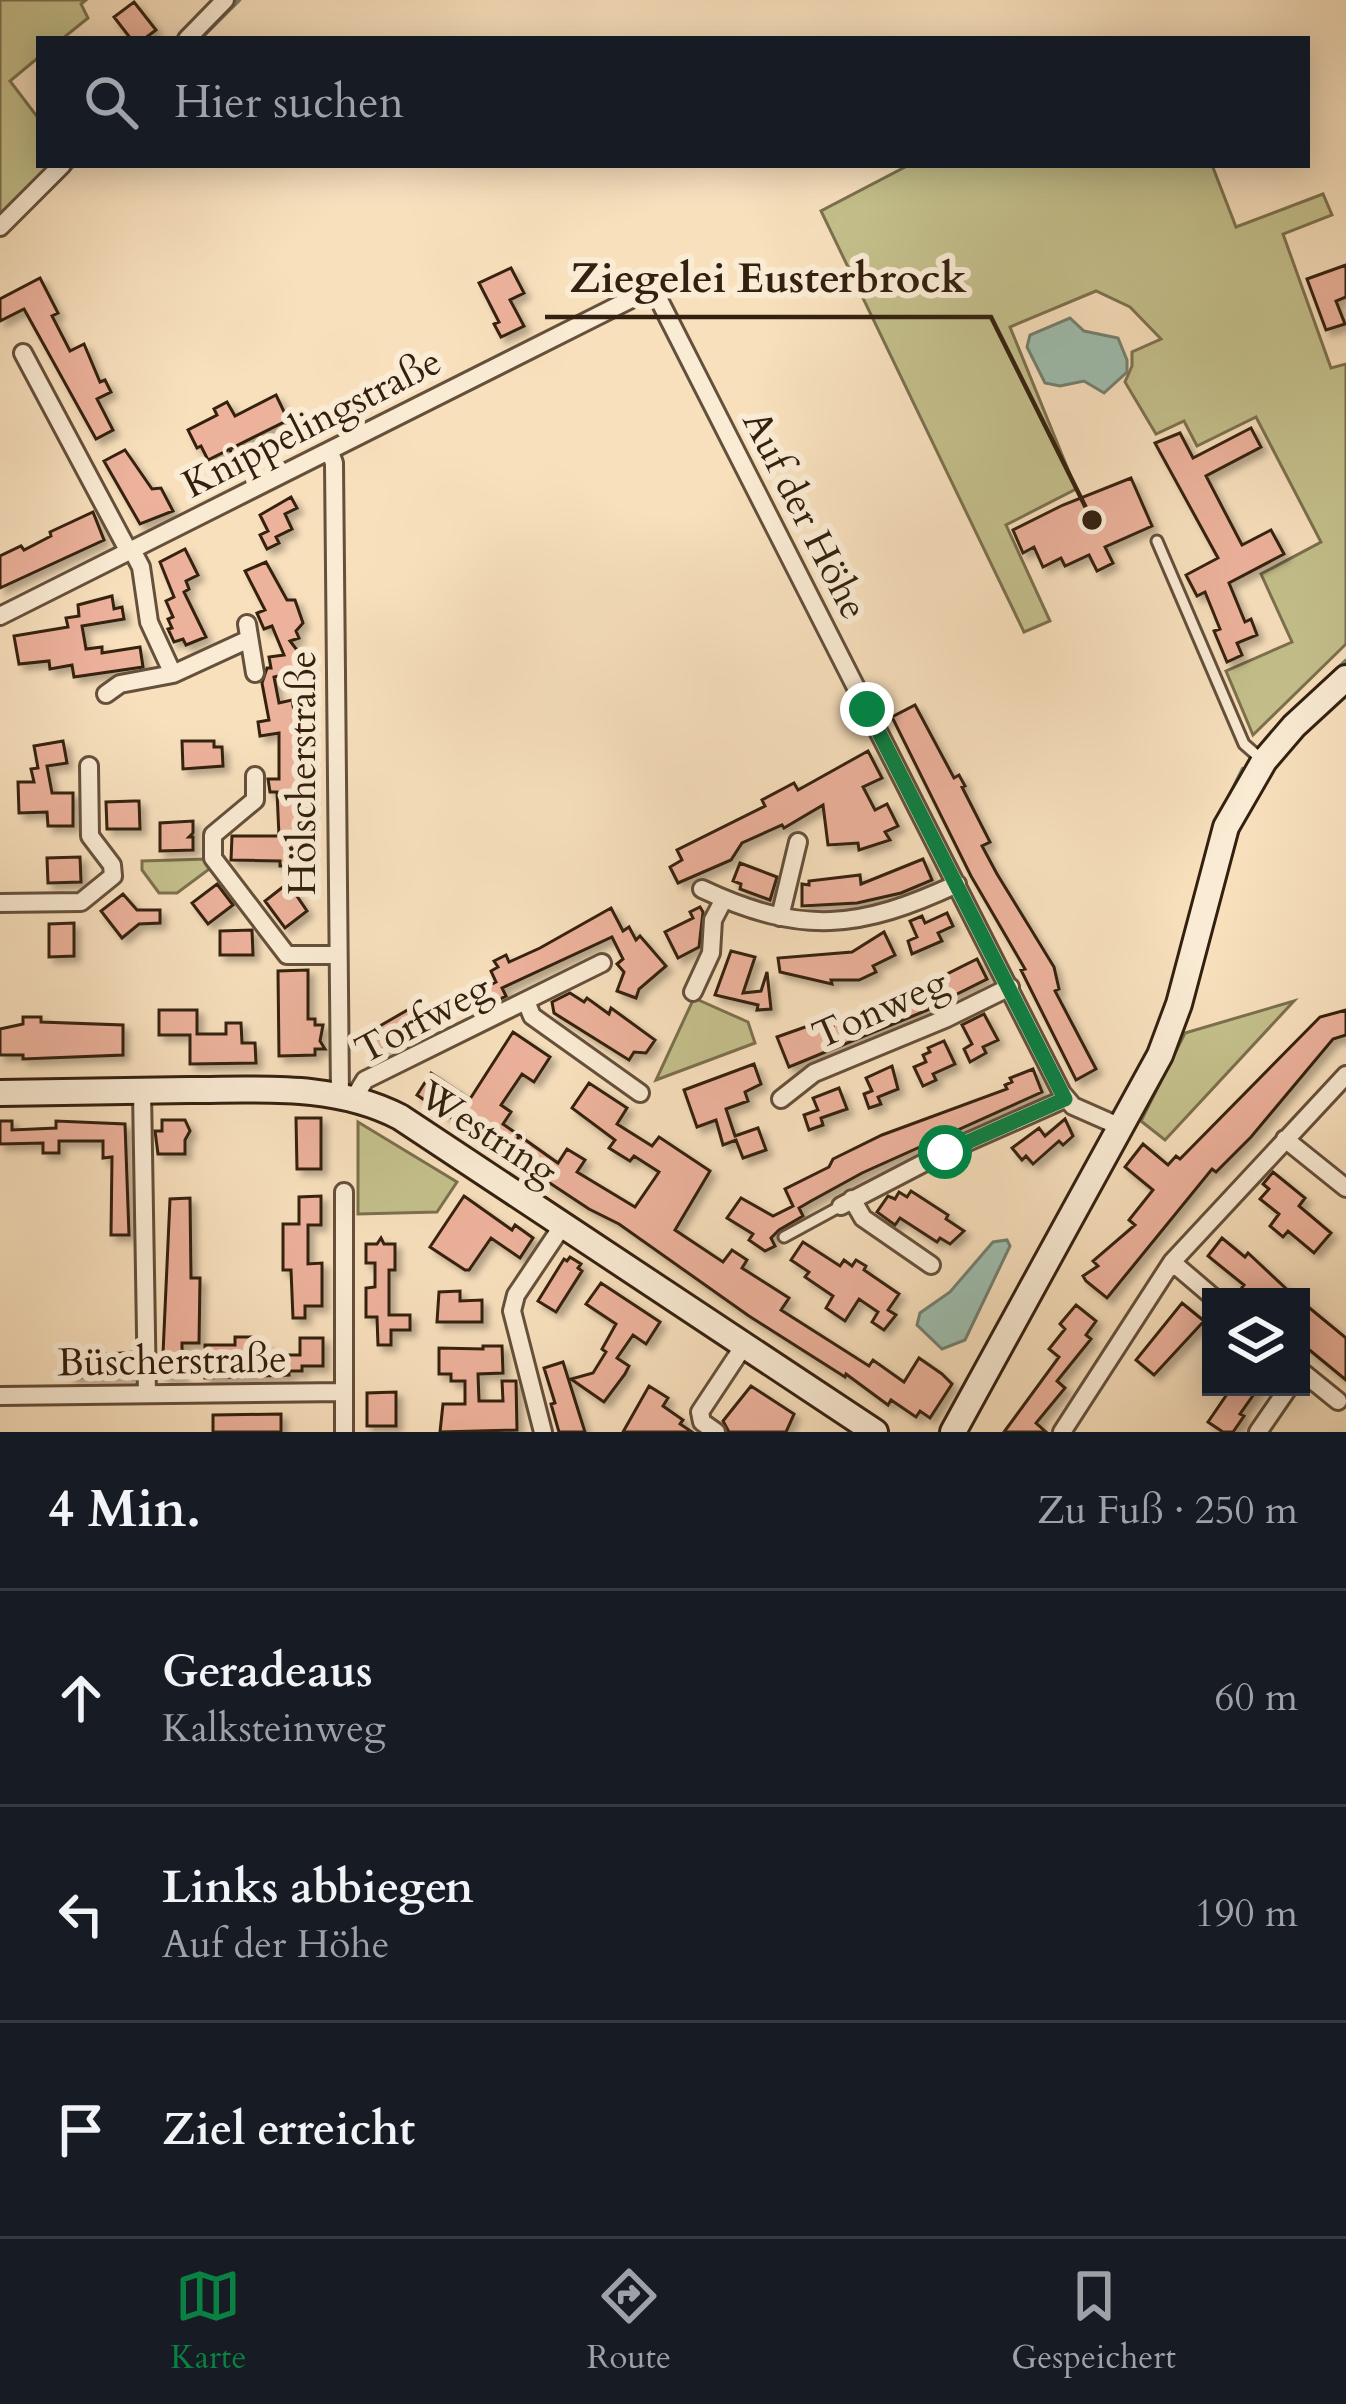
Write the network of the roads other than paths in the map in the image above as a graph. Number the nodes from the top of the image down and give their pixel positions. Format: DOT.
graph roads {
  1 [pos="226,0"];
  2 [pos="190,36"];
  3 [pos="59,168"];
  4 [pos="0,227"];
  5 [pos="653,288"];
  6 [pos="23,353"];
  7 [pos="330,452"];
  8 [pos="1157,541"];
  9 [pos="130,551"];
  10 [pos="0,616"];
  11 [pos="255,673"];
  12 [pos="173,674"];
  13 [pos="1346,678"];
  14 [pos="106,694"];
  15 [pos="1264,761"];
  16 [pos="89,766"];
  17 [pos="255,776"];
  18 [pos="798,842"];
  19 [pos="957,884"];
  20 [pos="702,889"];
  21 [pos="724,899"];
  22 [pos="0,903"];
  23 [pos="780,917"];
  24 [pos="336,955"];
  25 [pos="602,963"];
  26 [pos="1010,987"];
  27 [pos="693,992"];
  28 [pos="526,1001"];
  29 [pos="1346,1075"];
  30 [pos="142,1090"];
  31 [pos="0,1093"];
  32 [pos="640,1093"];
  33 [pos="347,1096"];
  34 [pos="781,1099"];
  35 [pos="1065,1099"];
  36 [pos="1123,1128"];
  37 [pos="1285,1138"];
  38 [pos="1346,1188"];
  39 [pos="344,1192"];
  40 [pos="846,1202"];
  41 [pos="562,1225"];
  42 [pos="784,1237"];
  43 [pos="1172,1262"];
  44 [pos="931,1265"];
  45 [pos="1203,1288"];
  46 [pos="745,1344"];
  47 [pos="1310,1378"];
  48 [pos="344,1392"];
  49 [pos="148,1394"];
  50 [pos="0,1396"];
  51 [pos="1283,1396"];
  52 [pos="1339,1401"];
  53 [pos="344,1432"];
  54 [pos="544,1432"];
  55 [pos="716,1432"];
  56 [pos="875,1432"];
  57 [pos="953,1432"];
  58 [pos="1062,1432"];
  59 [pos="1258,1432"];
  1 -- 2 [label="street"];
  3 -- 4 [label="street"];
  5 -- 7 [label="street, Knippelingstraße"];
  5 -- 19 [label="street, Auf der Höhe"];
  6 -- 9 [label="street"];
  7 -- 9 [label="street, Knippelingstraße"];
  7 -- 24 [label="street, Hölscherstraße"];
  8 -- 15 [label="lane"];
  9 -- 10 [label="street, Knippelingstraße"];
  9 -- 12 [label="street"];
  11 -- 12 [label="street"];
  12 -- 14 [label="street"];
  13 -- 15 [label="main road"];
  15 -- 36 [label="main road"];
  16 -- 22 [label="street"];
  17 -- 24 [label="street"];
  18 -- 23 [label="street"];
  19 -- 23 [label="street"];
  19 -- 26 [label="street, Auf der Höhe"];
  20 -- 21 [label="street"];
  21 -- 23 [label="street"];
  21 -- 27 [label="street"];
  24 -- 33 [label="street, Hölscherstraße"];
  25 -- 28 [label="street, Torfweg"];
  26 -- 34 [label="street, Tonweg"];
  26 -- 35 [label="street, Auf der Höhe"];
  28 -- 32 [label="street, Torfweg"];
  28 -- 33 [label="street, Torfweg"];
  29 -- 37 [label="street"];
  30 -- 31 [label="main road, Westring"];
  30 -- 33 [label="main road, Westring"];
  30 -- 49 [label="street"];
  33 -- 41 [label="main road, Westring"];
  35 -- 36 [label="street"];
  35 -- 40 [label="street"];
  36 -- 57 [label="main road"];
  37 -- 38 [label="street"];
  37 -- 43 [label="street"];
  39 -- 48 [label="street"];
  40 -- 42 [label="lane"];
  40 -- 44 [label="street"];
  41 -- 46 [label="main road, Westring"];
  41 -- 54 [label="street"];
  43 -- 45 [label="street"];
  43 -- 58 [label="street"];
  46 -- 55 [label="street"];
  46 -- 56 [label="main road, Westring"];
  47 -- 52 [label="street"];
  48 -- 49 [label="street, Büscherstraße"];
  48 -- 53 [label="street"];
  49 -- 50 [label="street, Büscherstraße"];
  51 -- 59 [label="street"];
}
